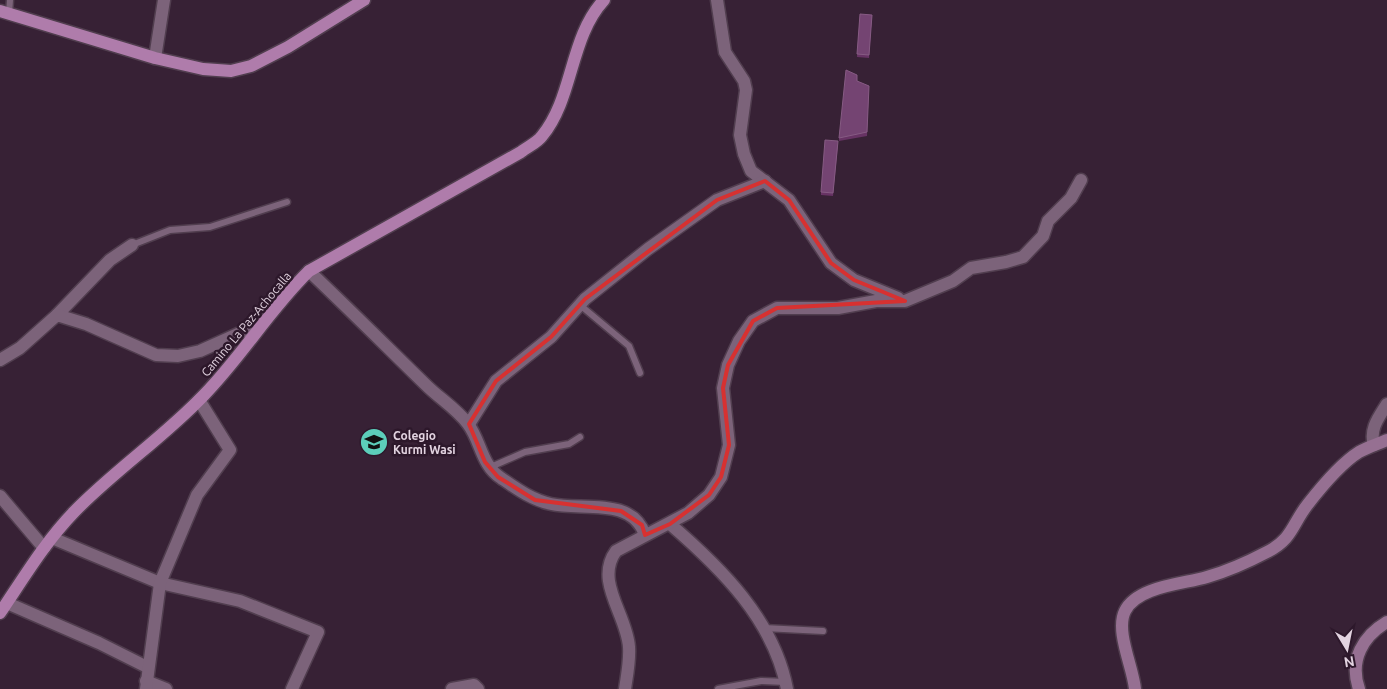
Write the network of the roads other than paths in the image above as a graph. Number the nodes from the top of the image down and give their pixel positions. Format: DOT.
graph roads {
  1 [pos="10,0"];
  2 [pos="164,0"];
  3 [pos="364,0"];
  4 [pos="604,0"];
  5 [pos="717,0"];
  6 [pos="5,13"];
  7 [pos="155,58"];
  8 [pos="1081,180"];
  9 [pos="765,181"];
  10 [pos="287,202"];
  11 [pos="132,245"];
  12 [pos="310,271"];
  13 [pos="905,301"];
  14 [pos="580,305"];
  15 [pos="57,315"];
  16 [pos="262,324"];
  17 [pos="0,360"];
  18 [pos="640,373"];
  19 [pos="199,400"];
  20 [pos="1387,404"];
  21 [pos="469,424"];
  22 [pos="580,437"];
  23 [pos="1387,440"];
  24 [pos="1374,445"];
  25 [pos="488,465"];
  26 [pos="0,496"];
  27 [pos="670,524"];
  28 [pos="645,535"];
  29 [pos="48,543"];
  30 [pos="160,583"];
  31 [pos="3,608"];
  32 [pos="1387,622"];
  33 [pos="764,628"];
  34 [pos="823,631"];
  35 [pos="147,667"];
  36 [pos="146,685"];
  37 [pos="787,686"];
  38 [pos="166,689"];
  39 [pos="292,689"];
  40 [pos="452,689"];
  41 [pos="478,689"];
  42 [pos="625,689"];
  43 [pos="718,689"];
  44 [pos="1136,689"];
  45 [pos="1359,689"];
  1 -- 6 [label="lane"];
  2 -- 7 [label="street"];
  3 -- 7 [label="main road"];
  4 -- 12 [label="main road, Camino La Paz-Achocalla"];
  5 -- 9 [label="street"];
  6 -- 7 [label="main road"];
  8 -- 13 [label="street"];
  9 -- 13 [label="street"];
  9 -- 14 [label="street"];
  10 -- 11 [label="lane"];
  11 -- 15 [label="street"];
  12 -- 16 [label="main road, Camino La Paz-Achocalla"];
  12 -- 21 [label="street"];
  13 -- 27 [label="street"];
  14 -- 18 [label="lane"];
  14 -- 21 [label="street"];
  15 -- 16 [label="street"];
  15 -- 17 [label="street"];
  16 -- 19 [label="main road, Camino La Paz-Achocalla"];
  19 -- 29 [label="main road, Camino La Paz-Achocalla"];
  19 -- 30 [label="street"];
  20 -- 24 [label="street"];
  21 -- 25 [label="street"];
  22 -- 25 [label="lane"];
  23 -- 24 [label="main road"];
  24 -- 44 [label="main road"];
  25 -- 28 [label="street"];
  26 -- 29 [label="street"];
  27 -- 28 [label="street"];
  27 -- 33 [label="street"];
  28 -- 42 [label="street"];
  29 -- 30 [label="street"];
  29 -- 31 [label="main road, Camino La Paz-Achocalla"];
  30 -- 35 [label="street"];
  30 -- 39 [label="street"];
  31 -- 35 [label="street"];
  32 -- 45 [label="main road"];
  33 -- 34 [label="lane"];
  33 -- 37 [label="street"];
  35 -- 36 [label="street"];
  36 -- 38 [label="street"];
  37 -- 43 [label="lane"];
  40 -- 41 [label="street"];
}
